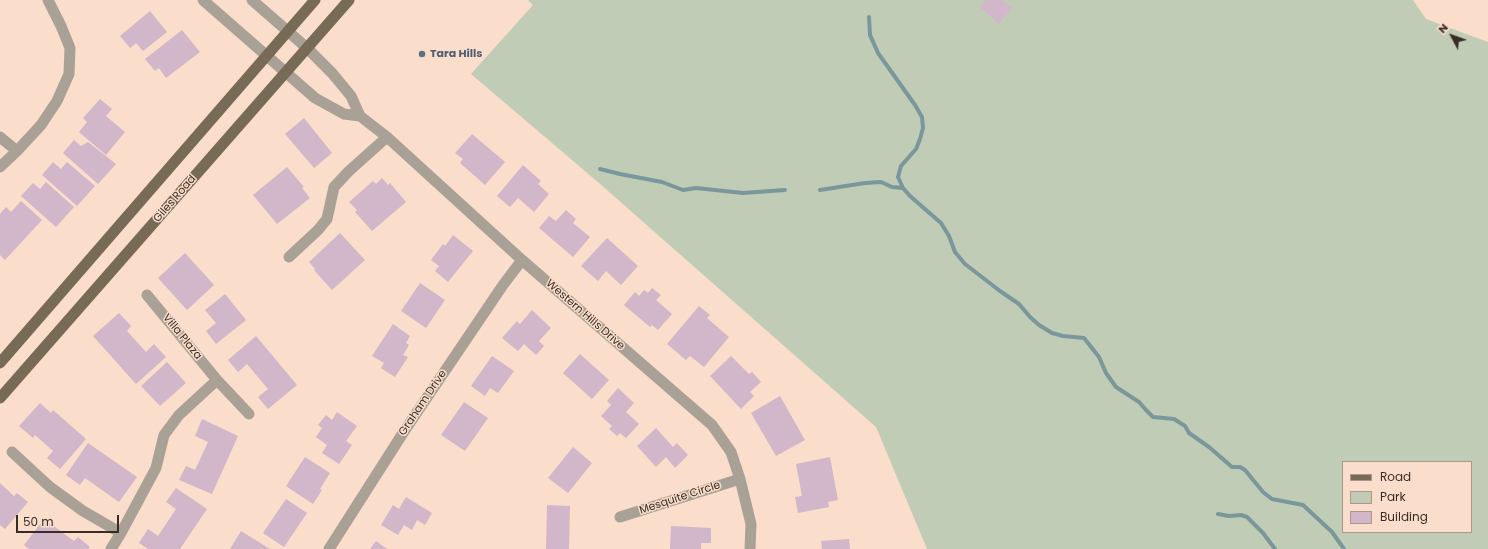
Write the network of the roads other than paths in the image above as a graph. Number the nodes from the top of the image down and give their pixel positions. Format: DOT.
graph roads {
  1 [pos="48,0"];
  2 [pos="203,0"];
  3 [pos="252,0"];
  4 [pos="315,0"];
  5 [pos="349,0"];
  6 [pos="288,32"];
  7 [pos="307,48"];
  8 [pos="267,56"];
  9 [pos="286,72"];
  10 [pos="360,116"];
  11 [pos="0,137"];
  12 [pos="386,137"];
  13 [pos="17,151"];
  14 [pos="0,167"];
  15 [pos="289,257"];
  16 [pos="522,260"];
  17 [pos="147,295"];
  18 [pos="0,363"];
  19 [pos="217,380"];
  20 [pos="0,398"];
  21 [pos="250,414"];
  22 [pos="12,452"];
  23 [pos="740,479"];
  24 [pos="620,517"];
  25 [pos="122,533"];
  26 [pos="111,549"];
  27 [pos="328,549"];
  28 [pos="750,549"];
  1 -- 13 [label="street"];
  2 -- 8 [label="street, Western Hills Drive"];
  3 -- 6 [label="street, Western Hills Drive"];
  4 -- 6 [label="main road"];
  5 -- 7 [label="main road, Giles Road"];
  6 -- 7 [label="street, Western Hills Drive"];
  6 -- 8 [label="main road"];
  7 -- 9 [label="main road, Giles Road"];
  7 -- 10 [label="street, Western Hills Drive"];
  8 -- 9 [label="street, Western Hills Drive"];
  8 -- 18 [label="main road"];
  9 -- 10 [label="street, Western Hills Drive"];
  9 -- 20 [label="main road, Giles Road"];
  10 -- 12 [label="street, Western Hills Drive"];
  11 -- 13 [label="street"];
  12 -- 15 [label="street"];
  12 -- 16 [label="street, Western Hills Drive"];
  13 -- 14 [label="street"];
  16 -- 23 [label="street, Western Hills Drive"];
  16 -- 27 [label="street, Graham Drive"];
  17 -- 19 [label="street, Villa Plaza"];
  19 -- 21 [label="street, Villa Plaza"];
  19 -- 25 [label="street"];
  22 -- 25 [label="street"];
  23 -- 24 [label="street, Mesquite Circle"];
  23 -- 28 [label="street, Western Hills Drive"];
  25 -- 26 [label="street"];
}
